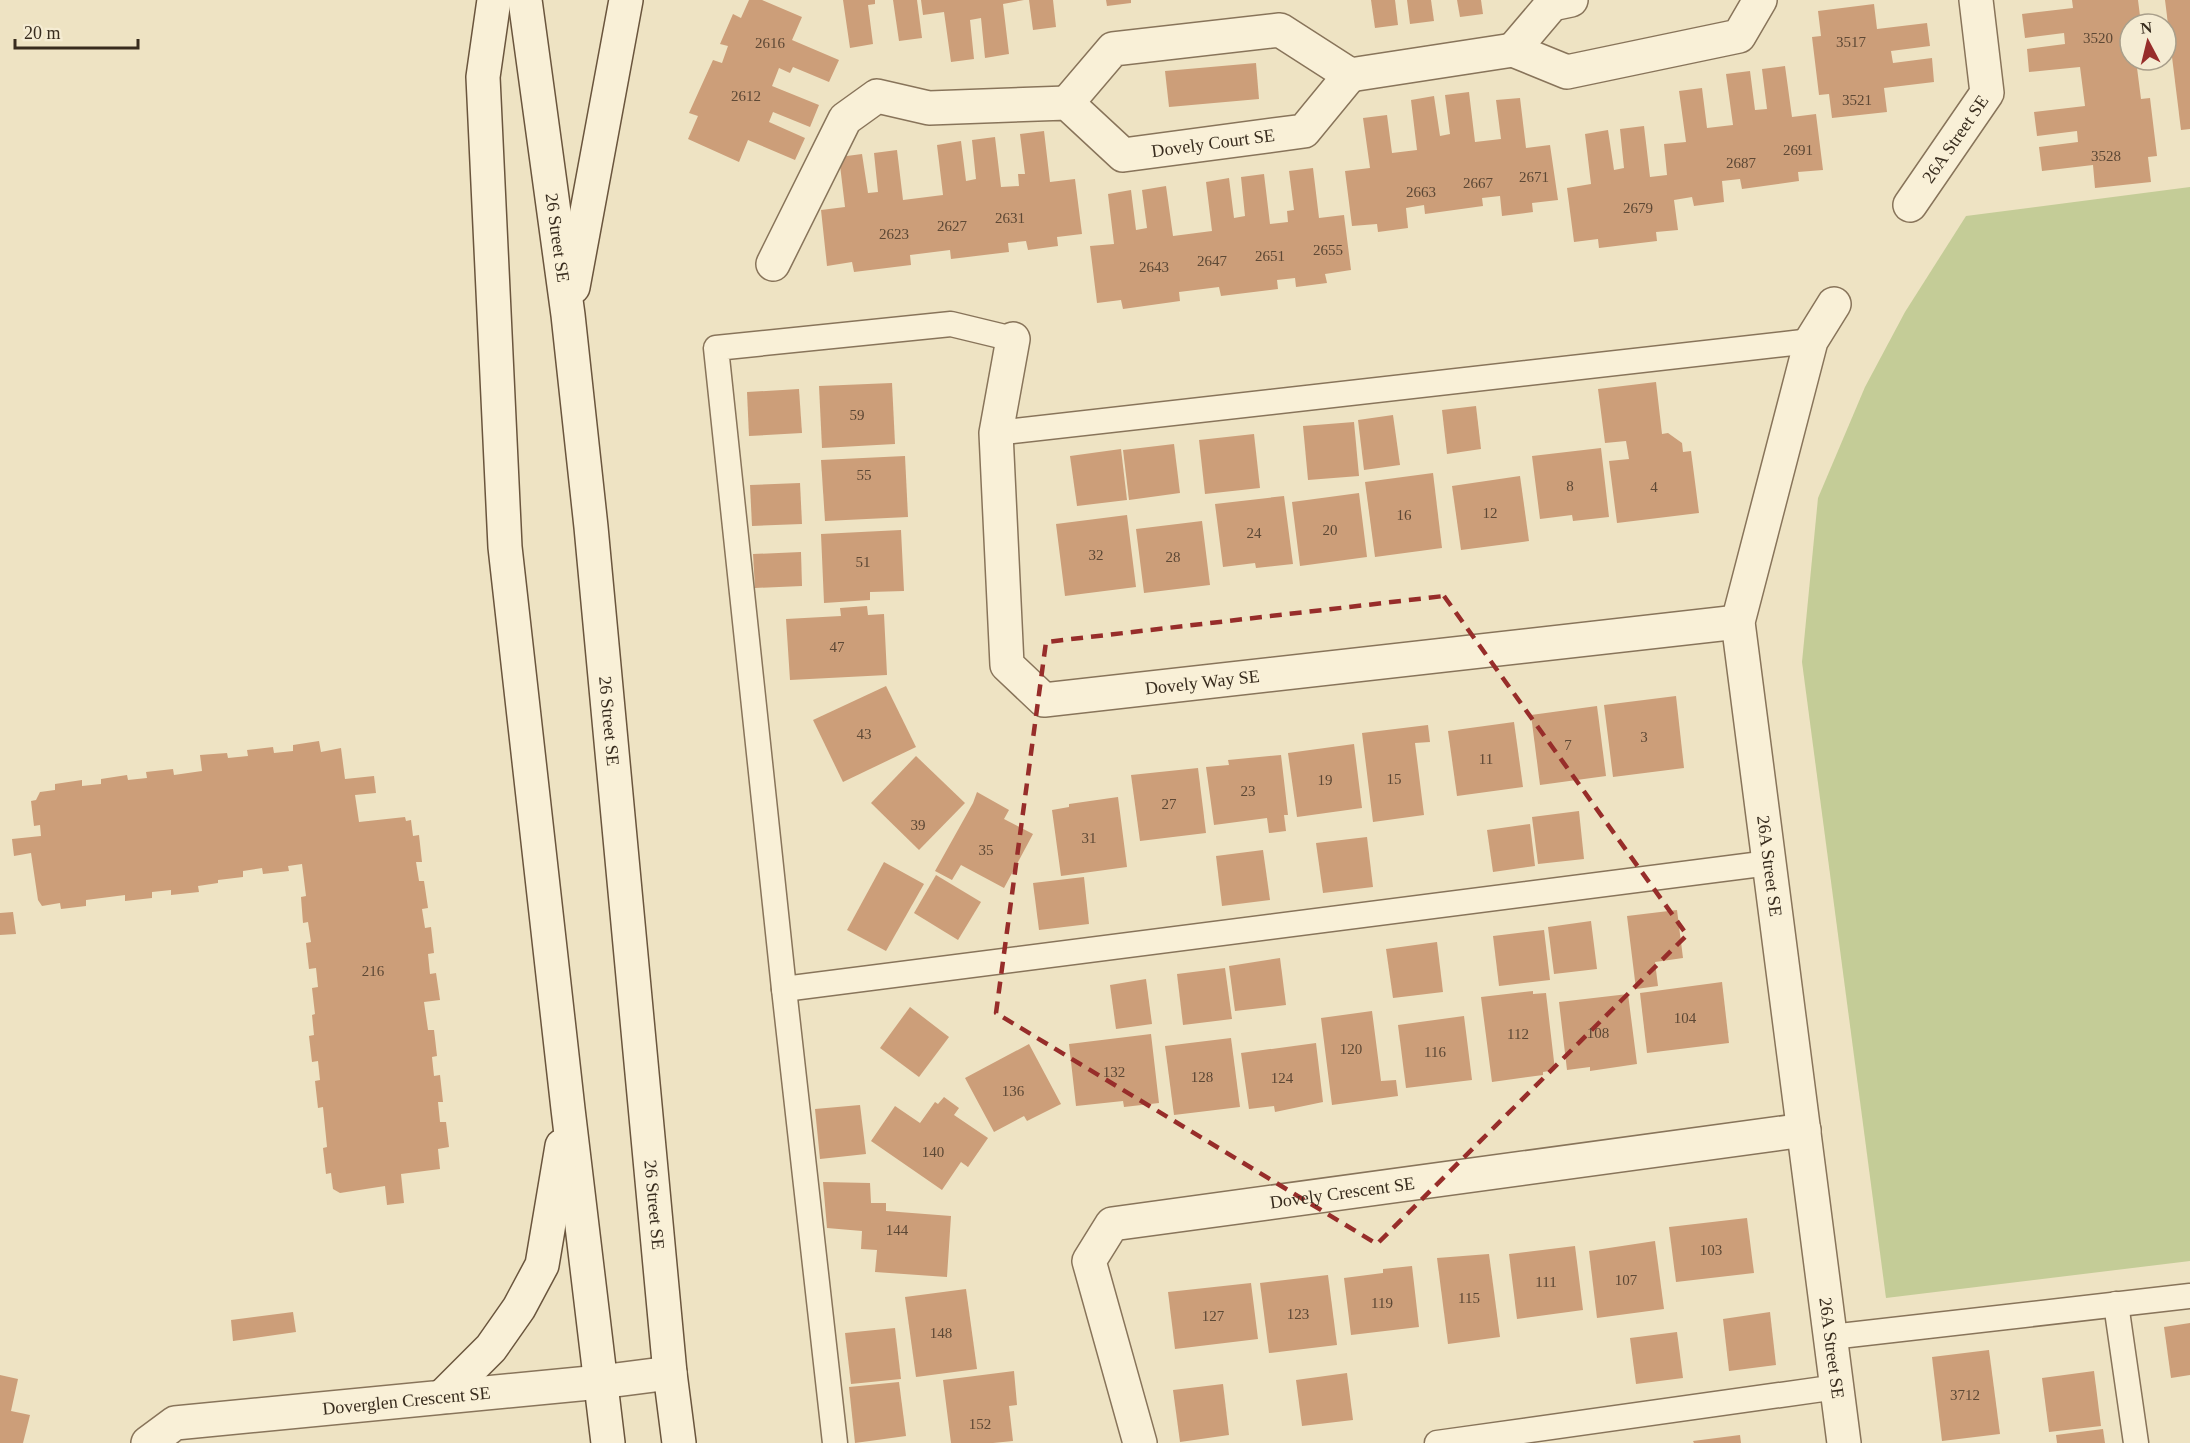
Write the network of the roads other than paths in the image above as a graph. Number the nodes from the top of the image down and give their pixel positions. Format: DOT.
graph roads {
  1 [pos="494,0"];
  2 [pos="525,0"];
  3 [pos="626,0"];
  4 [pos="1571,0"];
  5 [pos="1760,0"];
  6 [pos="1976,0"];
  7 [pos="1513,50"];
  8 [pos="1350,75"];
  9 [pos="1067,103"];
  10 [pos="1910,205"];
  11 [pos="773,264"];
  12 [pos="1834,304"];
  13 [pos="568,315"];
  14 [pos="1013,339"];
  15 [pos="1811,341"];
  16 [pos="996,433"];
  17 [pos="1738,622"];
  18 [pos="1769,863"];
  19 [pos="784,989"];
  20 [pos="568,1109"];
  21 [pos="1804,1130"];
  22 [pos="2190,1296"];
  23 [pos="2116,1304"];
  24 [pos="1831,1337"];
  25 [pos="670,1373"];
  26 [pos="600,1382"];
  27 [pos="1837,1387"];
  28 [pos="443,1396"];
  29 [pos="148,1443"];
  30 [pos="608,1443"];
  31 [pos="679,1443"];
  32 [pos="835,1443"];
  33 [pos="1140,1443"];
  34 [pos="1437,1443"];
  35 [pos="1844,1443"];
  36 [pos="2136,1443"];
  1 -- 20 [label="street"];
  2 -- 13 [label="street, 26 Street SE"];
  3 -- 13 [label="street"];
  4 -- 7 [label="street"];
  5 -- 7 [label="street"];
  6 -- 10 [label="street, 26A Street SE"];
  7 -- 8 [label="street"];
  8 -- 9 [label="street"];
  8 -- 9 [label="street, Dovely Court SE"];
  9 -- 11 [label="street"];
  12 -- 15 [label="street, 26A Street SE"];
  13 -- 25 [label="street, 26 Street SE"];
  14 -- 16 [label="street, Dovely Way SE"];
  14 -- 19 [label="lane"];
  15 -- 16 [label="lane"];
  15 -- 17 [label="street, 26A Street SE"];
  16 -- 17 [label="street, Dovely Way SE"];
  17 -- 18 [label="street, 26A Street SE"];
  18 -- 19 [label="lane"];
  18 -- 21 [label="street, 26A Street SE"];
  19 -- 32 [label="lane"];
  20 -- 26 [label="street"];
  20 -- 28 [label="street"];
  21 -- 24 [label="street, 26A Street SE"];
  21 -- 33 [label="street, Dovely Crescent SE"];
  22 -- 23 [label="lane"];
  23 -- 24 [label="lane"];
  23 -- 36 [label="lane"];
  24 -- 27 [label="street, 26A Street SE"];
  25 -- 26 [label="street, Doverglen Crescent SE"];
  25 -- 31 [label="street, 26 Street SE"];
  26 -- 28 [label="street, Doverglen Crescent SE"];
  26 -- 30 [label="street"];
  27 -- 34 [label="lane"];
  27 -- 35 [label="street, 26A Street SE"];
  28 -- 29 [label="street, Doverglen Crescent SE"];
}
